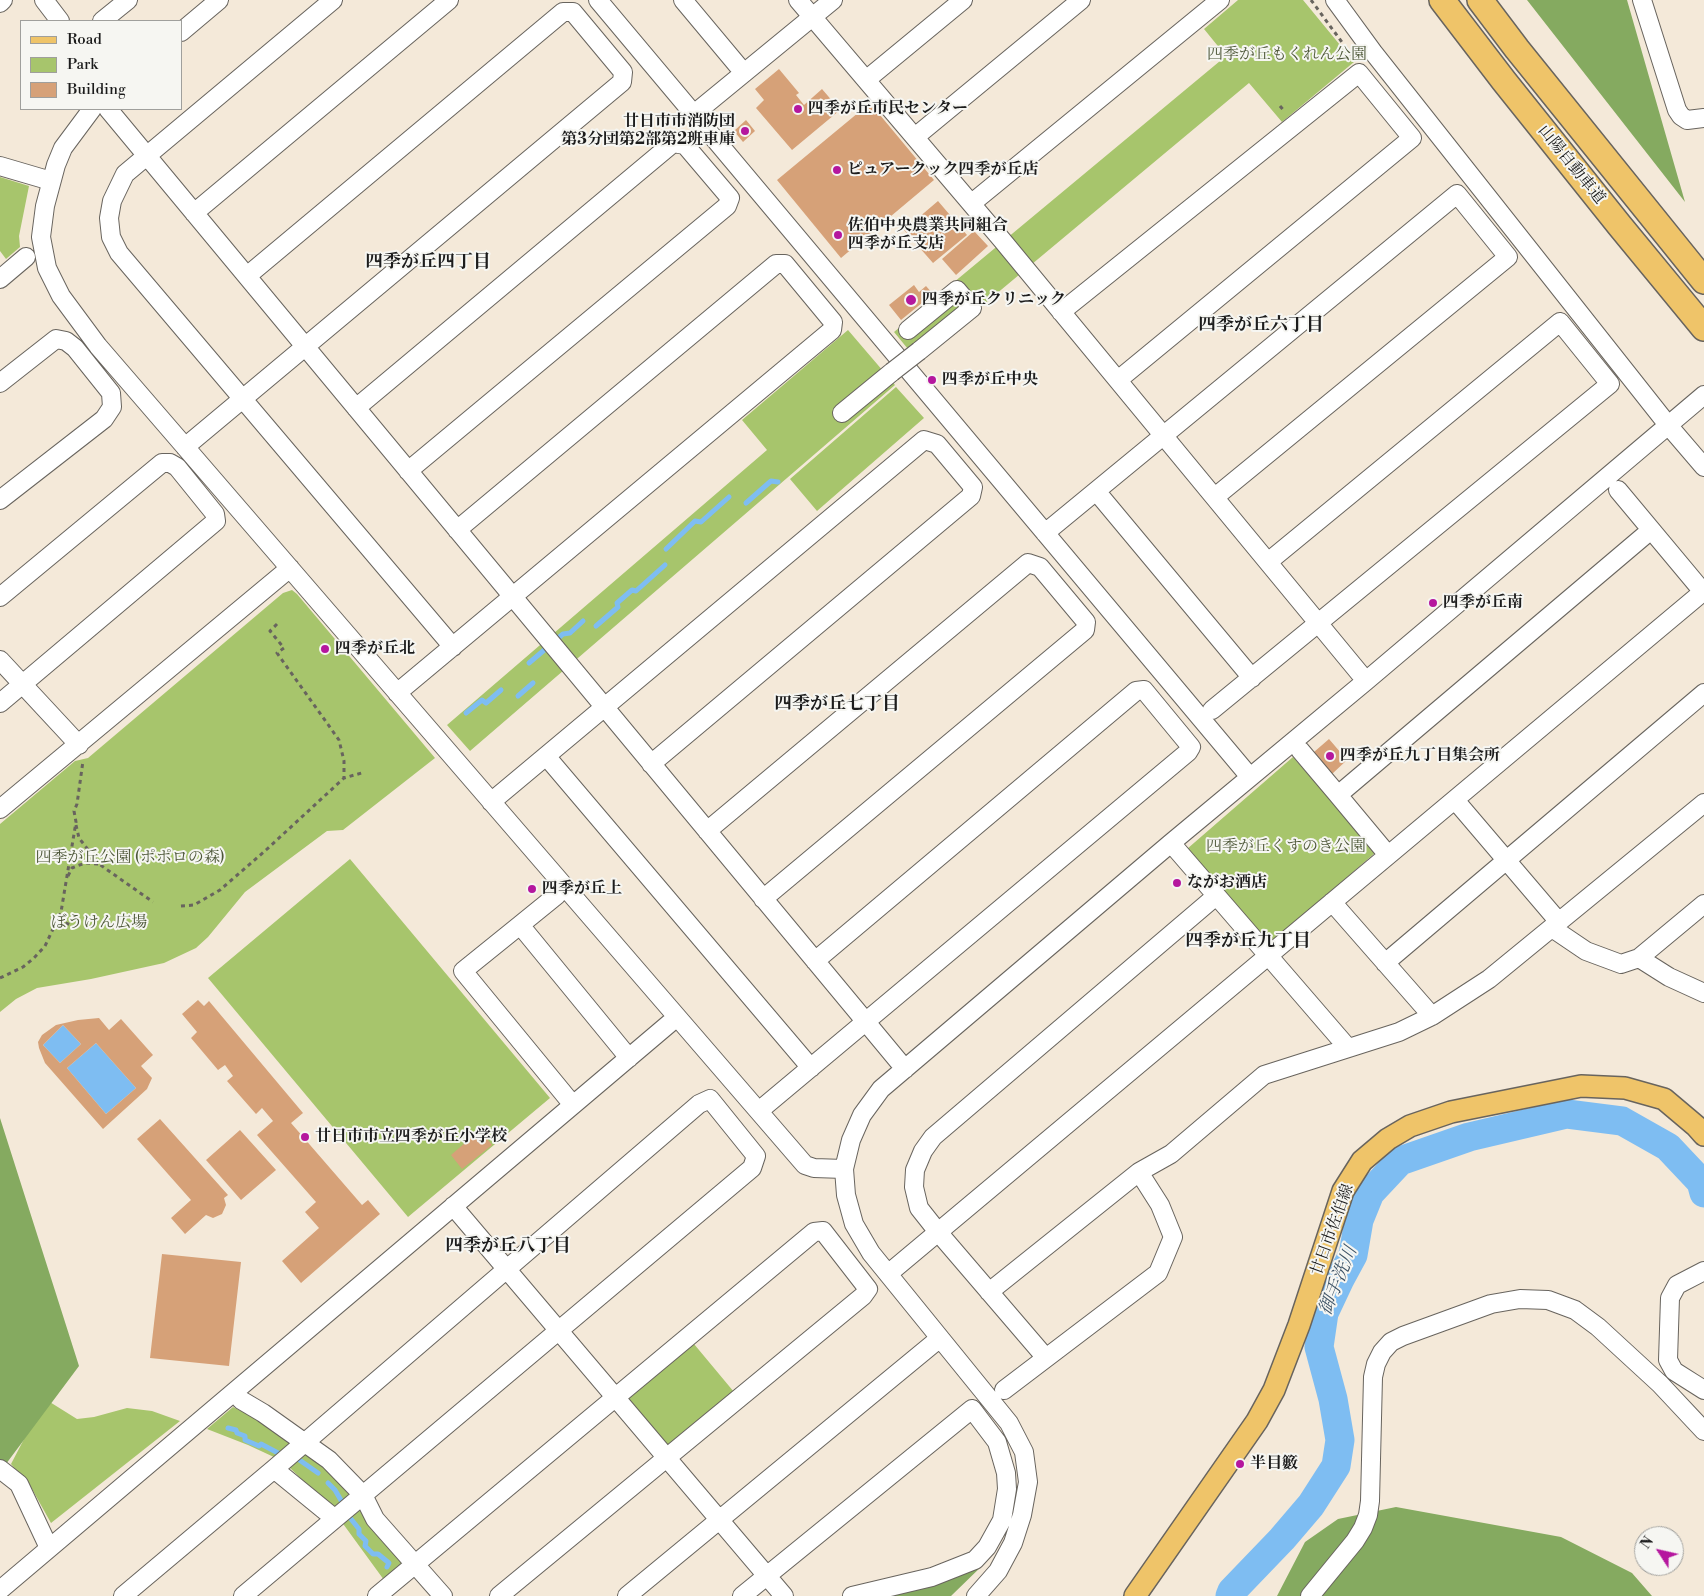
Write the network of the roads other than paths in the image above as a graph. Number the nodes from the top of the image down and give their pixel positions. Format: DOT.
graph roads {
  1 [pos="3,0"];
  2 [pos="44,0"];
  3 [pos="128,0"];
  4 [pos="219,0"];
  5 [pos="334,0"];
  6 [pos="449,0"];
  7 [pos="598,0"];
  8 [pos="683,0"];
  9 [pos="798,0"];
  10 [pos="833,0"];
  11 [pos="963,0"];
  12 [pos="1082,0"];
  13 [pos="1220,0"];
  14 [pos="1335,0"];
  15 [pos="1442,0"];
  16 [pos="1480,0"];
  17 [pos="1642,0"];
  18 [pos="0,3"];
  19 [pos="812,17"];
  20 [pos="59,20"];
  21 [pos="103,20"];
  22 [pos="182,31"];
  23 [pos="744,73"];
  24 [pos="866,80"];
  25 [pos="91,110"];
  26 [pos="109,110"];
  27 [pos="694,114"];
  28 [pos="1704,118"];
  29 [pos="915,137"];
  30 [pos="147,156"];
  31 [pos="0,166"];
  32 [pos="51,180"];
  33 [pos="972,204"];
  34 [pos="194,213"];
  35 [pos="26,257"];
  36 [pos="247,276"];
  37 [pos="0,279"];
  38 [pos="1704,281"];
  39 [pos="1062,312"];
  40 [pos="1704,328"];
  41 [pos="908,330"];
  42 [pos="305,346"];
  43 [pos="1118,380"];
  44 [pos="0,383"];
  45 [pos="1704,395"];
  46 [pos="242,399"];
  47 [pos="356,408"];
  48 [pos="842,413"];
  49 [pos="1668,425"];
  50 [pos="1163,436"];
  51 [pos="185,447"];
  52 [pos="1704,466"];
  53 [pos="408,471"];
  54 [pos="1618,490"];
  55 [pos="1096,491"];
  56 [pos="1215,497"];
  57 [pos="0,500"];
  58 [pos="457,530"];
  59 [pos="1651,530"];
  60 [pos="1045,533"];
  61 [pos="1268,562"];
  62 [pos="290,568"];
  63 [pos="1704,592"];
  64 [pos="512,596"];
  65 [pos="0,597"];
  66 [pos="1318,623"];
  67 [pos="453,647"];
  68 [pos="0,660"];
  69 [pos="1252,678"];
  70 [pos="1366,681"];
  71 [pos="22,685"];
  72 [pos="397,692"];
  73 [pos="1704,693"];
  74 [pos="0,703"];
  75 [pos="604,707"];
  76 [pos="1212,710"];
  77 [pos="1300,750"];
  78 [pos="81,752"];
  79 [pos="546,756"];
  80 [pos="651,764"];
  81 [pos="1250,777"];
  82 [pos="1338,796"];
  83 [pos="1455,800"];
  84 [pos="491,802"];
  85 [pos="1704,803"];
  86 [pos="0,809"];
  87 [pos="708,831"];
  88 [pos="1171,842"];
  89 [pos="1388,855"];
  90 [pos="1507,860"];
  91 [pos="557,895"];
  92 [pos="1216,896"];
  93 [pos="763,899"];
  94 [pos="1332,902"];
  95 [pos="1704,904"];
  96 [pos="520,925"];
  97 [pos="1555,925"];
  98 [pos="1268,956"];
  99 [pos="1639,958"];
  100 [pos="815,961"];
  101 [pos="1385,963"];
  102 [pos="1704,993"];
  103 [pos="1432,1016"];
  104 [pos="677,1017"];
  105 [pos="866,1022"];
  106 [pos="1348,1048"];
  107 [pos="629,1058"];
  108 [pos="811,1068"];
  109 [pos="905,1069"];
  110 [pos="766,1105"];
  111 [pos="573,1106"];
  112 [pos="1704,1135"];
  113 [pos="844,1169"];
  114 [pos="1139,1172"];
  115 [pos="453,1206"];
  116 [pos="938,1232"];
  117 [pos="507,1269"];
  118 [pos="1704,1271"];
  119 [pos="888,1274"];
  120 [pos="989,1292"];
  121 [pos="558,1330"];
  122 [pos="940,1338"];
  123 [pos="1046,1358"];
  124 [pos="1004,1390"];
  125 [pos="1704,1390"];
  126 [pos="616,1398"];
  127 [pos="241,1400"];
  128 [pos="1704,1431"];
  129 [pos="304,1442"];
  130 [pos="667,1458"];
  131 [pos="0,1469"];
  132 [pos="274,1469"];
  133 [pos="363,1495"];
  134 [pos="334,1518"];
  135 [pos="720,1520"];
  136 [pos="50,1548"];
  137 [pos="414,1565"];
  138 [pos="767,1576"];
  139 [pos="0,1590"];
  140 [pos="123,1596"];
  141 [pos="242,1596"];
  142 [pos="378,1596"];
  143 [pos="443,1596"];
  144 [pos="499,1596"];
  145 [pos="627,1596"];
  146 [pos="742,1596"];
  147 [pos="784,1596"];
  148 [pos="852,1596"];
  149 [pos="976,1596"];
  150 [pos="1135,1596"];
  151 [pos="1310,1596"];
  1 -- 18 [label="street"];
  2 -- 20 [label="street"];
  3 -- 21 [label="street"];
  4 -- 22 [label="street"];
  5 -- 30 [label="street"];
  6 -- 34 [label="street"];
  7 -- 27 [label="street"];
  8 -- 23 [label="street"];
  9 -- 19 [label="street"];
  10 -- 19 [label="street"];
  11 -- 24 [label="street"];
  12 -- 29 [label="street"];
  13 -- 33 [label="street"];
  14 -- 49 [label="street"];
  15 -- 40 [label="highway, 山陽自動車道"];
  16 -- 38 [label="highway, 山陽自動車道"];
  17 -- 28 [label="street"];
  19 -- 23 [label="street"];
  19 -- 24 [label="street"];
  23 -- 27 [label="street"];
  24 -- 29 [label="street"];
  25 -- 32 [label="street"];
  26 -- 30 [label="street"];
  27 -- 60 [label="street"];
  29 -- 33 [label="street"];
  30 -- 34 [label="street"];
  30 -- 46 [label="street"];
  31 -- 32 [label="street"];
  32 -- 51 [label="street"];
  33 -- 39 [label="street"];
  34 -- 36 [label="street"];
  35 -- 37 [label="street"];
  36 -- 42 [label="street"];
  36 -- 42 [label="street"];
  39 -- 43 [label="street"];
  39 -- 43 [label="street"];
  41 -- 48 [label="street, bridge"];
  42 -- 46 [label="street"];
  42 -- 47 [label="street"];
  43 -- 50 [label="street"];
  44 -- 57 [label="street"];
  45 -- 49 [label="street"];
  46 -- 51 [label="street"];
  46 -- 67 [label="street"];
  47 -- 53 [label="street"];
  47 -- 53 [label="street"];
  49 -- 52 [label="street"];
  49 -- 70 [label="street"];
  50 -- 55 [label="street"];
  50 -- 56 [label="street"];
  50 -- 56 [label="street"];
  51 -- 62 [label="street"];
  53 -- 58 [label="street"];
  54 -- 59 [label="street"];
  55 -- 60 [label="street"];
  55 -- 69 [label="street"];
  56 -- 61 [label="street"];
  58 -- 64 [label="street"];
  58 -- 64 [label="street"];
  59 -- 63 [label="street"];
  59 -- 82 [label="street"];
  60 -- 81 [label="street"];
  61 -- 66 [label="street"];
  61 -- 66 [label="street"];
  62 -- 72 [label="street"];
  62 -- 78 [label="street"];
  63 -- 83 [label="street"];
  64 -- 67 [label="street"];
  64 -- 75 [label="street"];
  65 -- 71 [label="street"];
  66 -- 69 [label="street"];
  66 -- 70 [label="street"];
  67 -- 72 [label="street"];
  68 -- 71 [label="street"];
  69 -- 76 [label="street"];
  70 -- 81 [label="street"];
  71 -- 74 [label="street"];
  71 -- 78 [label="street"];
  72 -- 84 [label="street"];
  73 -- 90 [label="street"];
  75 -- 79 [label="street"];
  75 -- 80 [label="street"];
  75 -- 80 [label="street"];
  77 -- 82 [label="street"];
  78 -- 86 [label="street"];
  79 -- 84 [label="street"];
  79 -- 108 [label="street"];
  80 -- 87 [label="street"];
  81 -- 88 [label="street"];
  82 -- 89 [label="street"];
  83 -- 89 [label="street"];
  83 -- 90 [label="street"];
  84 -- 104 [label="street"];
  85 -- 97 [label="street"];
  87 -- 93 [label="street"];
  87 -- 93 [label="street"];
  88 -- 92 [label="street"];
  88 -- 109 [label="street"];
  89 -- 94 [label="street"];
  90 -- 97 [label="street"];
  90 -- 101 [label="street"];
  91 -- 96 [label="street"];
  92 -- 98 [label="street"];
  92 -- 116 [label="street"];
  93 -- 100 [label="street"];
  94 -- 98 [label="street"];
  94 -- 101 [label="street"];
  95 -- 99 [label="street"];
  96 -- 107 [label="street"];
  96 -- 111 [label="street"];
  97 -- 99 [label="street"];
  97 -- 103 [label="street"];
  98 -- 106 [label="street"];
  98 -- 116 [label="street"];
  99 -- 102 [label="street"];
  100 -- 105 [label="street"];
  100 -- 105 [label="street"];
  101 -- 103 [label="street"];
  103 -- 106 [label="street"];
  104 -- 107 [label="street"];
  104 -- 113 [label="street"];
  105 -- 108 [label="street"];
  105 -- 109 [label="street"];
  106 -- 114 [label="street"];
  107 -- 111 [label="street"];
  108 -- 110 [label="street"];
  109 -- 113 [label="street"];
  111 -- 115 [label="street"];
  112 -- 150 [label="main road, 廿日市佐伯線"];
  113 -- 119 [label="street"];
  114 -- 120 [label="street"];
  114 -- 123 [label="street"];
  115 -- 117 [label="street"];
  115 -- 136 [label="street"];
  116 -- 119 [label="street"];
  116 -- 120 [label="street"];
  117 -- 121 [label="street"];
  117 -- 121 [label="street"];
  117 -- 129 [label="street"];
  118 -- 125 [label="street"];
  119 -- 122 [label="street"];
  120 -- 123 [label="street"];
  121 -- 126 [label="street"];
  121 -- 133 [label="street"];
  122 -- 135 [label="street"];
  122 -- 149 [label="street"];
  123 -- 124 [label="street"];
  126 -- 130 [label="street"];
  126 -- 130 [label="street"];
  126 -- 137 [label="street"];
  127 -- 129 [label="street"];
  128 -- 151 [label="street"];
  129 -- 132 [label="street"];
  129 -- 133 [label="street"];
  130 -- 135 [label="street"];
  130 -- 144 [label="street"];
  131 -- 136 [label="street"];
  132 -- 134 [label="street"];
  132 -- 140 [label="street"];
  133 -- 134 [label="street"];
  133 -- 137 [label="street"];
  134 -- 141 [label="street"];
  135 -- 138 [label="street"];
  135 -- 145 [label="street"];
  136 -- 139 [label="street"];
  137 -- 142 [label="street"];
  137 -- 143 [label="street"];
  138 -- 146 [label="street"];
  138 -- 147 [label="street"];
  138 -- 148 [label="street"];
}
